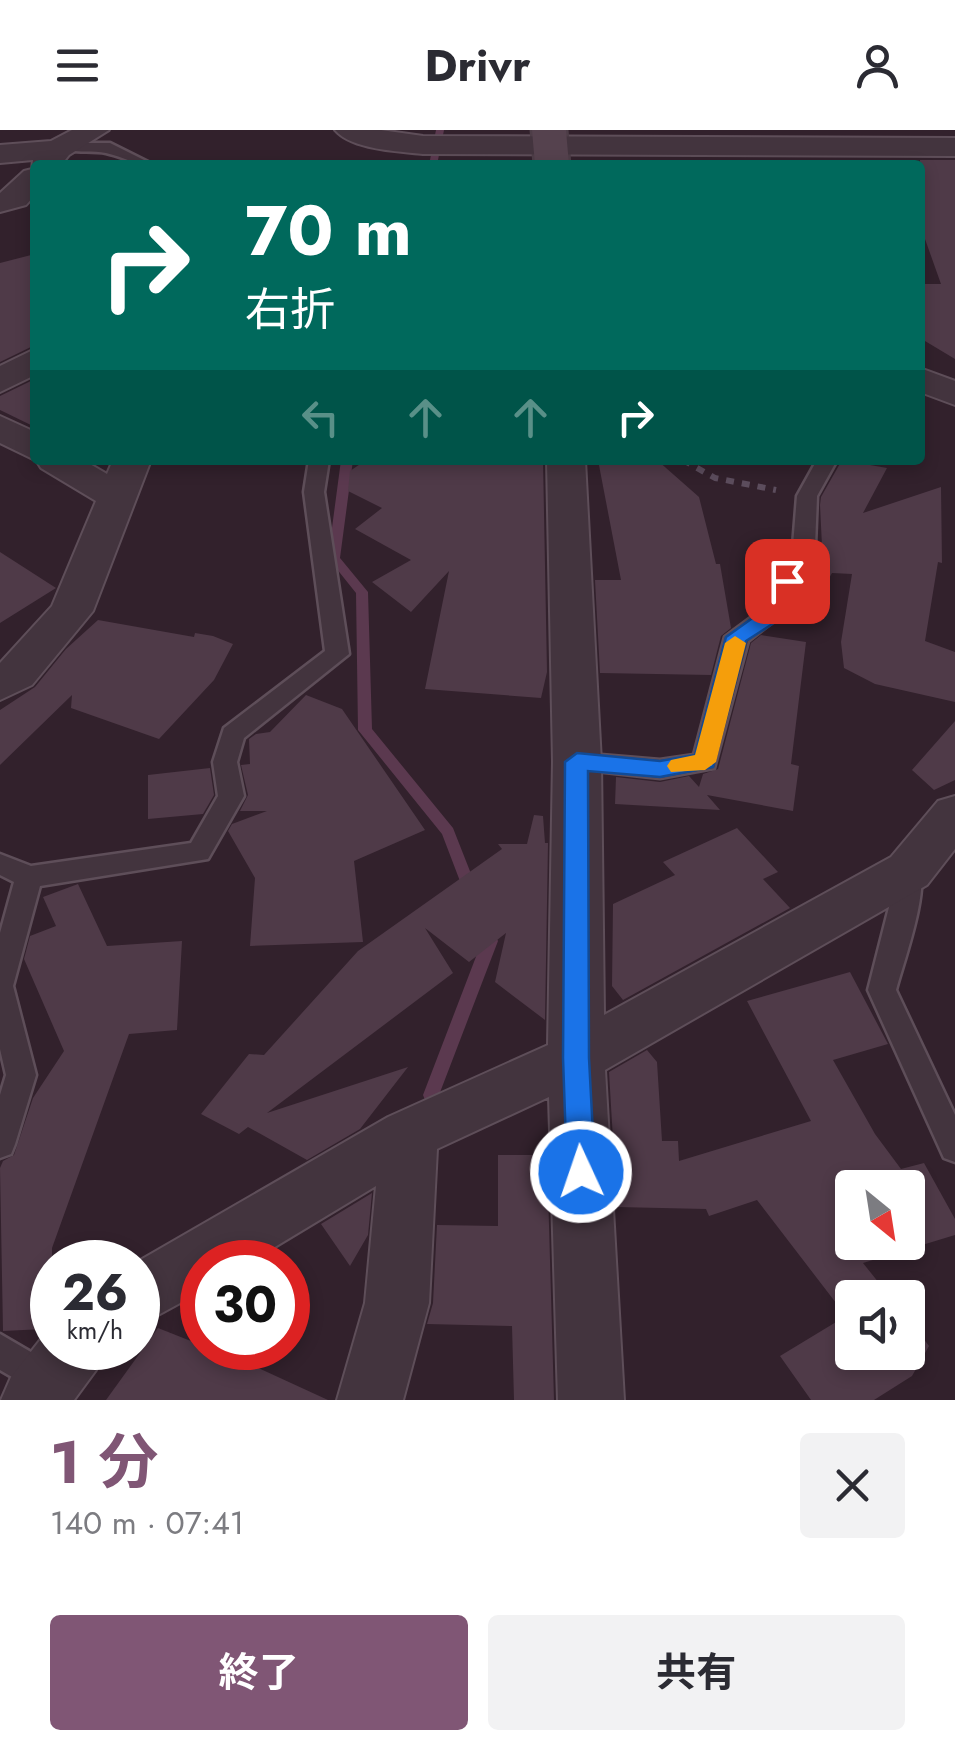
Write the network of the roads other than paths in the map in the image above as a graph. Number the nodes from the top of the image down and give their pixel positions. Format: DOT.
graph roads {
  1 [pos="94,130"];
  2 [pos="350,130"];
  3 [pos="802,138"];
  4 [pos="550,147"];
  5 [pos="955,147"];
  6 [pos="56,153"];
  7 [pos="0,154"];
  8 [pos="135,160"];
  9 [pos="30,363"];
  10 [pos="0,381"];
  11 [pos="925,381"];
  12 [pos="955,394"];
  13 [pos="0,427"];
  14 [pos="30,445"];
  15 [pos="73,465"];
  16 [pos="318,465"];
  17 [pos="566,465"];
  18 [pos="825,465"];
  19 [pos="125,479"];
  20 [pos="5,674"];
  21 [pos="577,762"];
  22 [pos="955,814"];
  23 [pos="0,864"];
  24 [pos="909,871"];
  25 [pos="28,878"];
  26 [pos="0,986"];
  27 [pos="576,1058"];
  28 [pos="409,1135"];
  29 [pos="0,1144"];
  30 [pos="955,1148"];
  31 [pos="160,1283"];
  32 [pos="370,1400"];
  33 [pos="591,1400"];
  1 -- 6 [label="street"];
  2 -- 4 [label="street"];
  3 -- 4 [label="street"];
  3 -- 5 [label="street"];
  6 -- 7 [label="street"];
  6 -- 8 [label="lane"];
  9 -- 10 [label="street"];
  11 -- 12 [label="street"];
  13 -- 14 [label="street"];
  15 -- 19 [label="street"];
  16 -- 25 [label="lane"];
  17 -- 21 [label="street"];
  18 -- 21 [label="lane"];
  19 -- 20 [label="street"];
  21 -- 27 [label="street"];
  22 -- 24 [label="street"];
  23 -- 25 [label="lane"];
  24 -- 27 [label="street"];
  24 -- 30 [label="lane"];
  25 -- 26 [label="lane"];
  26 -- 29 [label="lane"];
  27 -- 28 [label="street"];
  27 -- 33 [label="street"];
  28 -- 31 [label="street"];
  28 -- 32 [label="street"];
}
